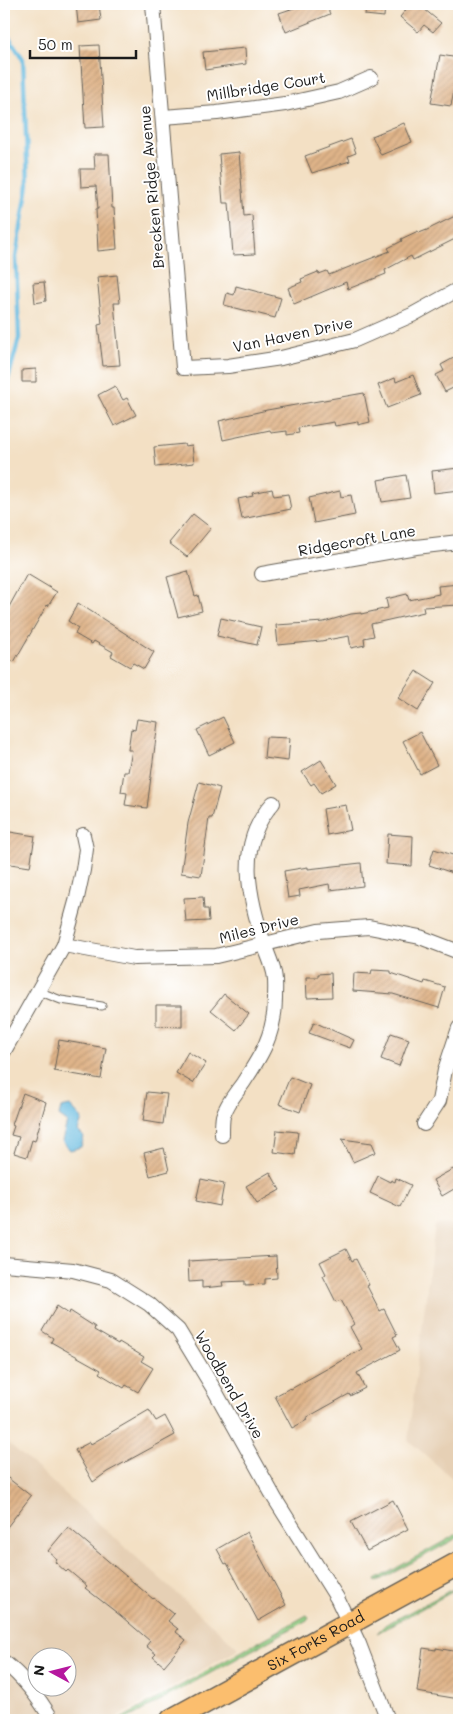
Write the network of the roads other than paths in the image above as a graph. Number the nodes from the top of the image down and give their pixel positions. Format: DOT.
graph roads {
  1 [pos="153,4"];
  2 [pos="371,78"];
  3 [pos="163,117"];
  4 [pos="459,289"];
  5 [pos="183,368"];
  6 [pos="459,542"];
  7 [pos="262,574"];
  8 [pos="273,803"];
  9 [pos="83,835"];
  10 [pos="264,944"];
  11 [pos="64,946"];
  12 [pos="459,952"];
  13 [pos="38,991"];
  14 [pos="102,1006"];
  15 [pos="459,1028"];
  16 [pos="4,1051"];
  17 [pos="424,1124"];
  18 [pos="222,1134"];
  19 [pos="4,1264"];
  20 [pos="459,1562"];
  21 [pos="350,1622"];
  22 [pos="4,1662"];
  23 [pos="52,1720"];
  24 [pos="172,1720"];
  25 [pos="388,1720"];
  1 -- 3 [label="street, Brecken Ridge Avenue"];
  2 -- 3 [label="street, Millbridge Court"];
  3 -- 5 [label="street, Brecken Ridge Avenue"];
  4 -- 5 [label="street, Van Haven Drive"];
  6 -- 7 [label="street, Ridgecroft Lane"];
  8 -- 10 [label="street"];
  9 -- 11 [label="street"];
  10 -- 11 [label="street, Miles Drive"];
  10 -- 12 [label="street, Miles Drive"];
  10 -- 18 [label="street"];
  11 -- 13 [label="street"];
  13 -- 14 [label="lane"];
  13 -- 16 [label="street"];
  15 -- 17 [label="street"];
  19 -- 21 [label="street, Woodbend Drive"];
  20 -- 21 [label="main road, Six Forks Road"];
  21 -- 24 [label="main road, Six Forks Road"];
  21 -- 25 [label="street, Woodbend Drive"];
  22 -- 23 [label="street"];
}
